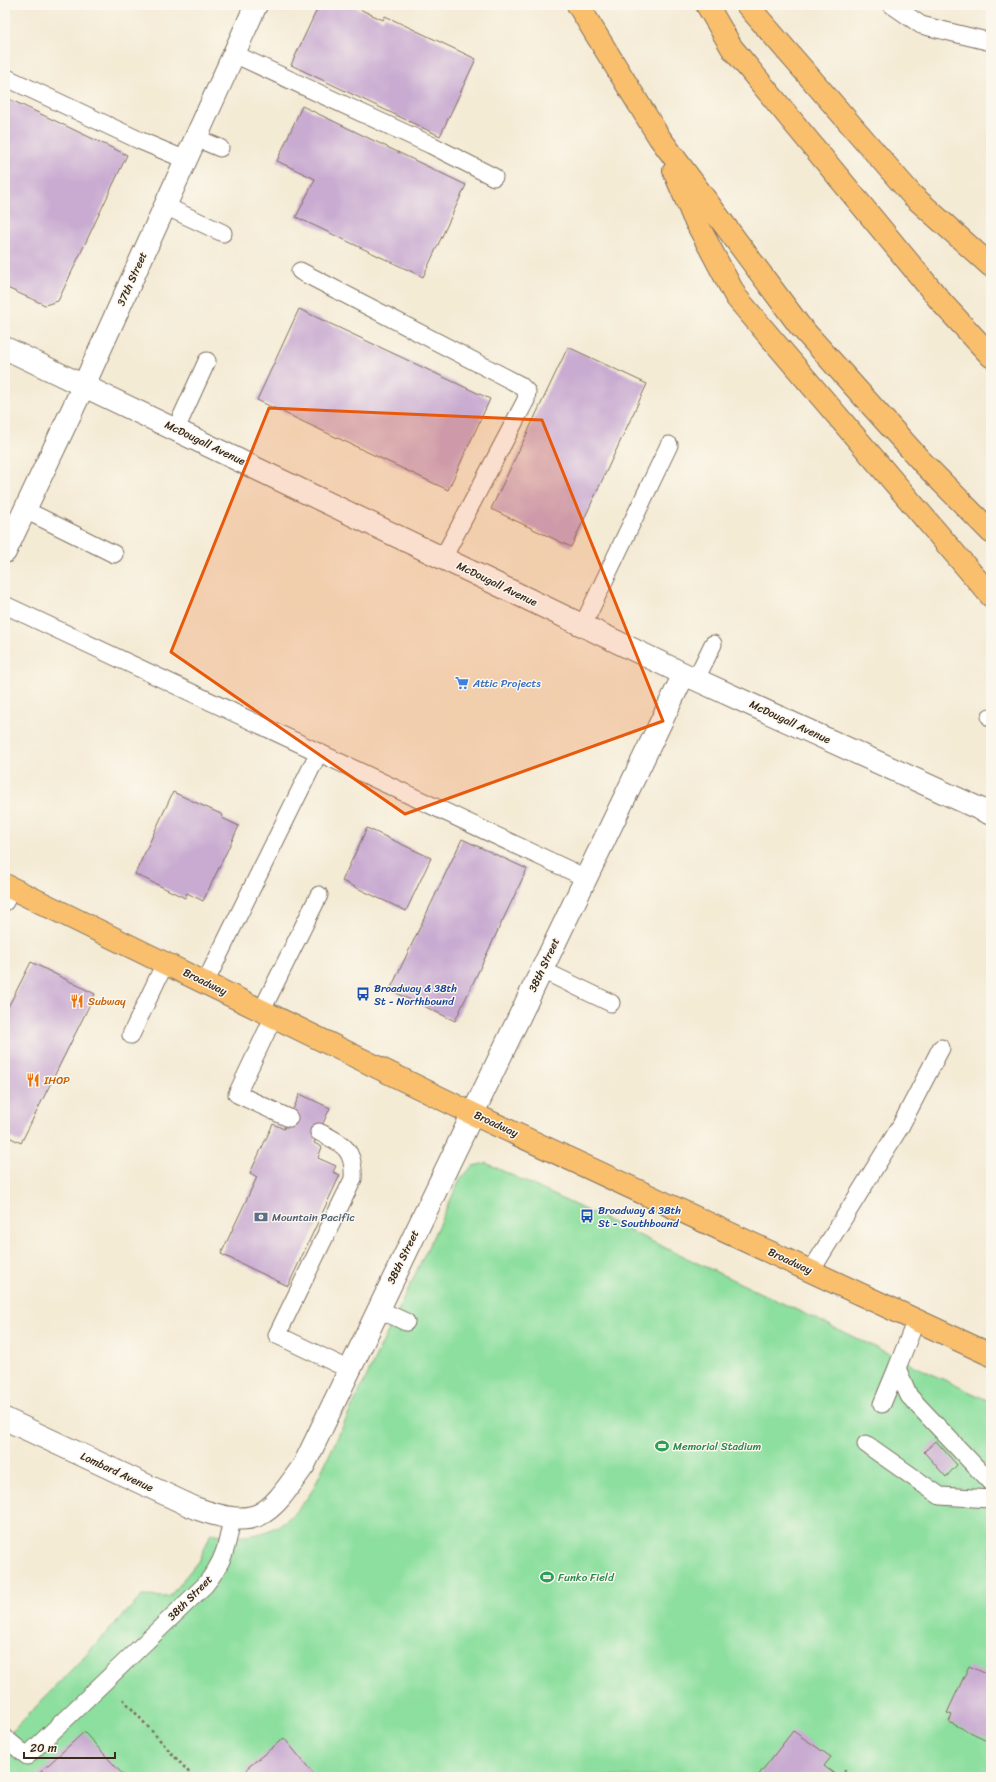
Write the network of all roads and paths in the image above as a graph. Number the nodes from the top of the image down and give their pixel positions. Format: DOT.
graph roads {
  1 [pos="256,5"];
  2 [pos="578,5"];
  3 [pos="707,5"];
  4 [pos="747,5"];
  5 [pos="892,5"];
  6 [pos="991,42"];
  7 [pos="234,54"];
  8 [pos="5,77"];
  9 [pos="659,137"];
  10 [pos="196,138"];
  11 [pos="220,148"];
  12 [pos="186,160"];
  13 [pos="494,177"];
  14 [pos="165,206"];
  15 [pos="223,233"];
  16 [pos="991,266"];
  17 [pos="300,271"];
  18 [pos="5,348"];
  19 [pos="991,356"];
  20 [pos="207,361"];
  21 [pos="84,386"];
  22 [pos="176,429"];
  23 [pos="669,445"];
  24 [pos="25,510"];
  25 [pos="991,532"];
  26 [pos="5,552"];
  27 [pos="114,554"];
  28 [pos="443,558"];
  29 [pos="991,596"];
  30 [pos="5,606"];
  31 [pos="583,625"];
  32 [pos="714,644"];
  33 [pos="690,677"];
  34 [pos="319,752"];
  35 [pos="991,814"];
  36 [pos="586,878"];
  37 [pos="7,892"];
  38 [pos="319,895"];
  39 [pos="165,963"];
  40 [pos="542,970"];
  41 [pos="205,983"];
  42 [pos="611,1003"];
  43 [pos="268,1013"];
  44 [pos="130,1035"];
  45 [pos="941,1048"];
  46 [pos="473,1114"];
  47 [pos="288,1118"];
  48 [pos="319,1132"];
  49 [pos="811,1271"];
  50 [pos="378,1309"];
  51 [pos="916,1320"];
  52 [pos="406,1322"];
  53 [pos="991,1355"];
  54 [pos="897,1368"];
  55 [pos="348,1370"];
  56 [pos="882,1404"];
  57 [pos="5,1420"];
  58 [pos="866,1444"];
  59 [pos="991,1483"];
  60 [pos="991,1499"];
  61 [pos="232,1518"];
  62 [pos="107,1680"];
  63 [pos="5,1738"];
  64 [pos="846,1769"];
  65 [pos="193,1777"];
  66 [pos="841,1777"];
  1 -- 7 [label="street, 37th Street"];
  2 -- 9 [label="main road"];
  3 -- 19 [label="main road"];
  4 -- 16 [label="main road"];
  5 -- 6 [label="lane"];
  7 -- 10 [label="street, 37th Street"];
  7 -- 13 [label="lane"];
  8 -- 12 [label="lane"];
  9 -- 25 [label="main road"];
  9 -- 29 [label="main road"];
  10 -- 11 [label="lane"];
  10 -- 12 [label="street, 37th Street"];
  12 -- 14 [label="street, 37th Street"];
  14 -- 15 [label="lane"];
  14 -- 21 [label="street, 37th Street"];
  17 -- 28 [label="lane"];
  18 -- 21 [label="street, McDougall Avenue"];
  20 -- 22 [label="lane"];
  21 -- 22 [label="street, McDougall Avenue"];
  21 -- 24 [label="street, 37th Street"];
  22 -- 28 [label="street, McDougall Avenue"];
  23 -- 31 [label="lane"];
  24 -- 26 [label="street, 37th Street"];
  24 -- 27 [label="lane"];
  28 -- 31 [label="street, McDougall Avenue"];
  30 -- 34 [label="lane"];
  31 -- 33 [label="street, McDougall Avenue"];
  32 -- 33 [label="lane"];
  33 -- 35 [label="street, McDougall Avenue"];
  33 -- 36 [label="street, 38th Street"];
  34 -- 36 [label="lane"];
  34 -- 41 [label="lane"];
  36 -- 40 [label="street, 38th Street"];
  37 -- 39 [label="main road, Broadway"];
  38 -- 43 [label="lane"];
  39 -- 41 [label="main road, Broadway"];
  39 -- 44 [label="lane"];
  40 -- 42 [label="lane"];
  40 -- 46 [label="street, 38th Street"];
  41 -- 43 [label="main road, Broadway"];
  43 -- 46 [label="main road, Broadway"];
  43 -- 47 [label="lane"];
  45 -- 49 [label="lane"];
  46 -- 49 [label="main road, Broadway"];
  46 -- 50 [label="street, 38th Street"];
  48 -- 55 [label="lane"];
  49 -- 51 [label="main road, Broadway"];
  50 -- 52 [label="lane"];
  50 -- 55 [label="street, 38th Street"];
  51 -- 53 [label="main road, Broadway"];
  51 -- 54 [label="lane"];
  54 -- 56 [label="lane"];
  54 -- 59 [label="lane"];
  55 -- 61 [label="street, 38th Street"];
  57 -- 61 [label="street, Lombard Avenue"];
  58 -- 60 [label="lane"];
  61 -- 62 [label="lane, 38th Street"];
  62 -- 63 [label="lane, 38th Street"];
  62 -- 65 [label="path"];
  64 -- 66 [label="path"];
}
